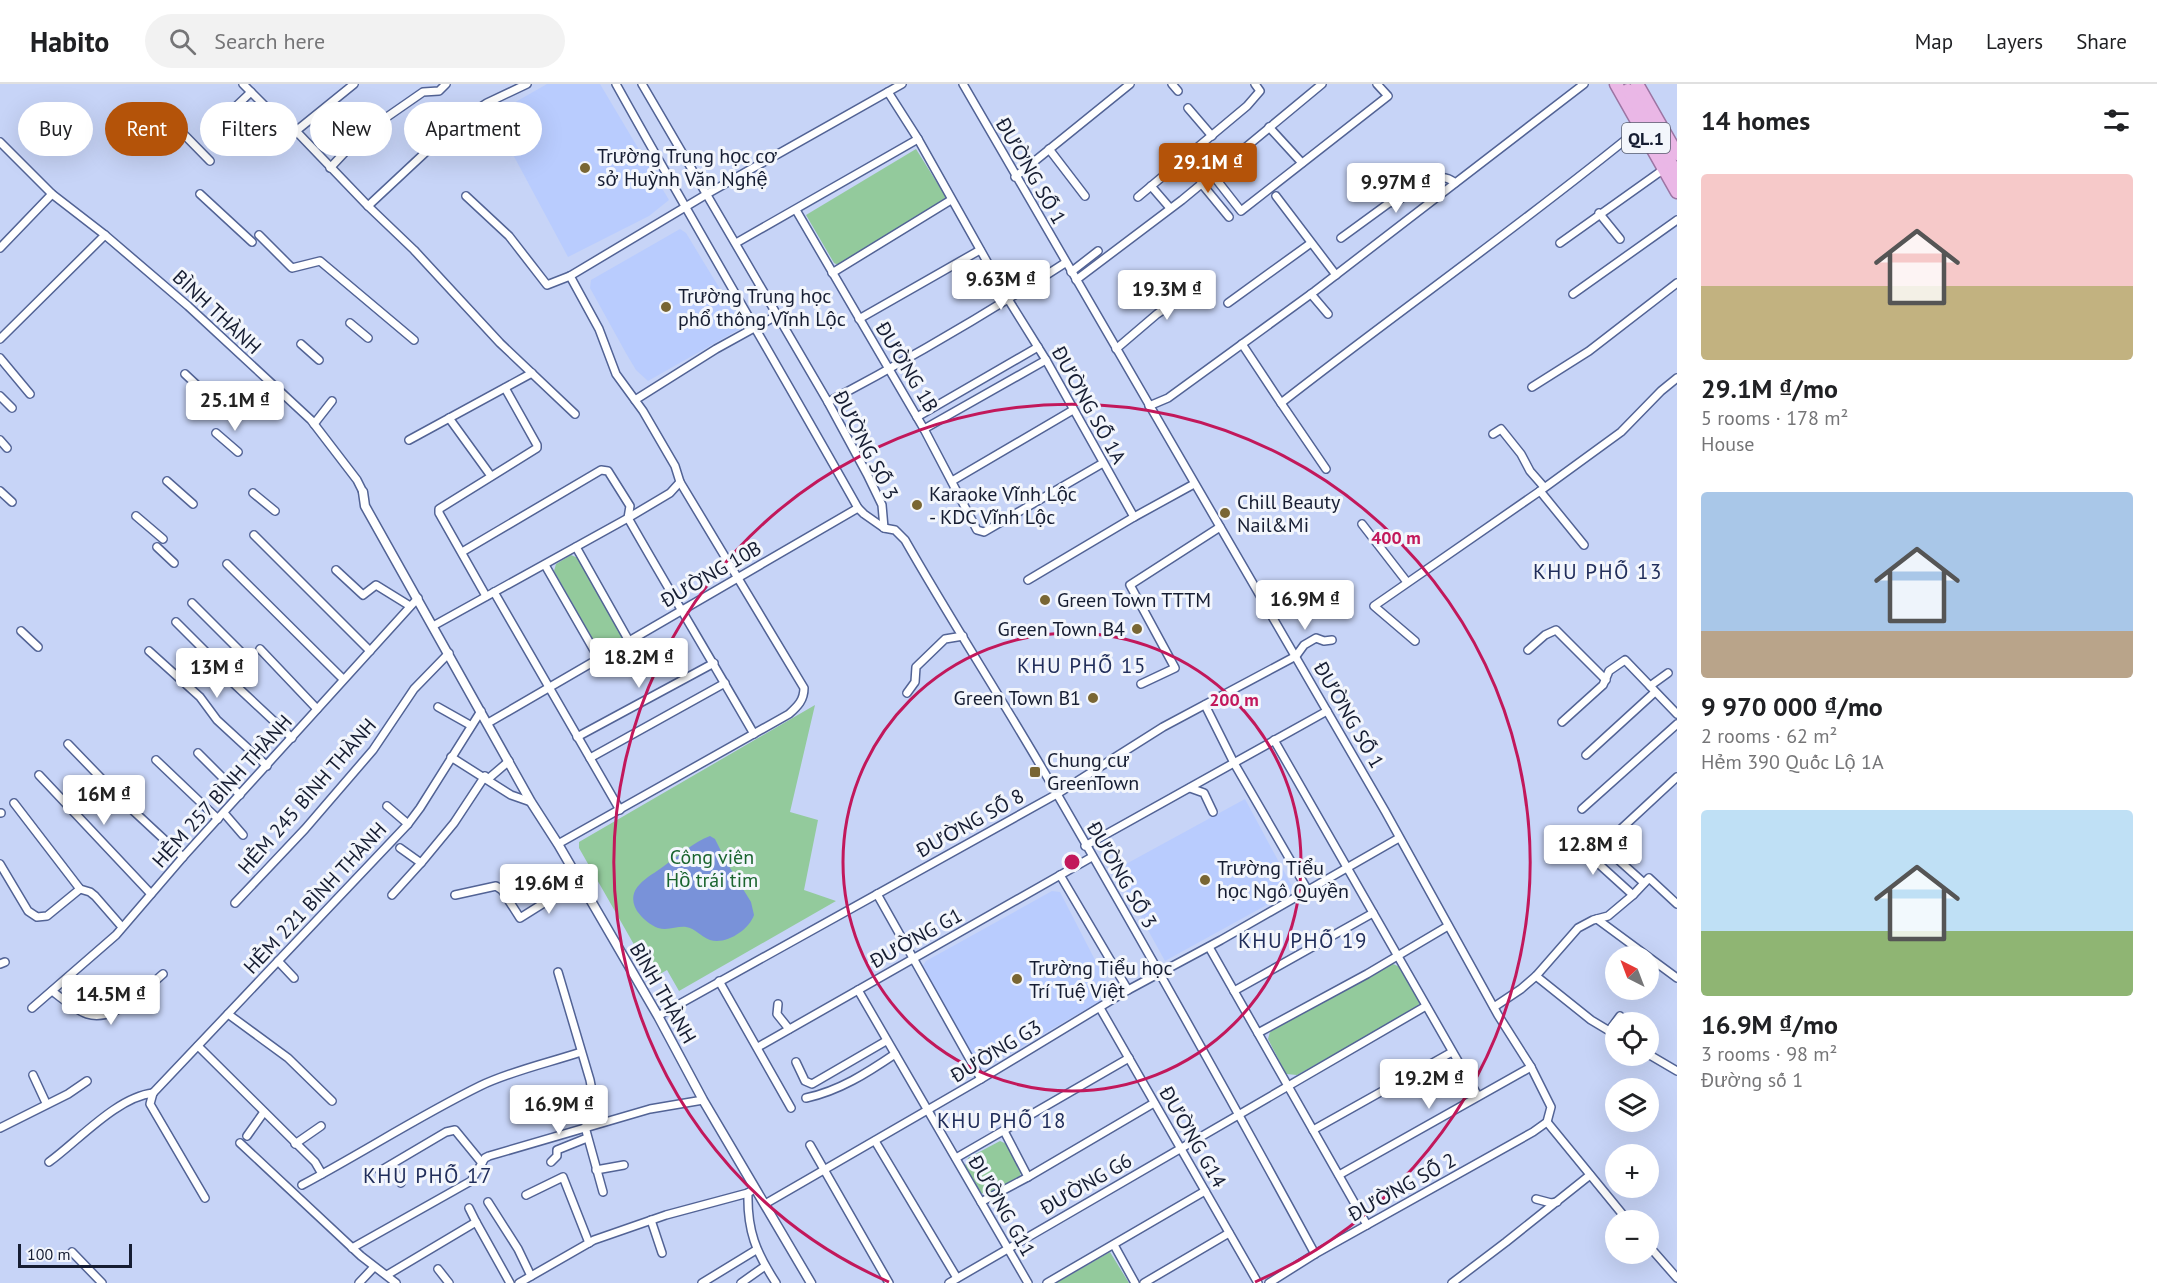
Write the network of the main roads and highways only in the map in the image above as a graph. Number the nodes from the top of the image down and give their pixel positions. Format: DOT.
graph roads {
  1 [pos="1616,84"];
  2 [pos="1625,84"];
  3 [pos="1637,84"];
  4 [pos="1645,84"];
  5 [pos="1677,139"];
  6 [pos="1677,154"];
  7 [pos="1677,174"];
  8 [pos="1677,192"];
  1 -- 8 [label="highway, QL.1"];
  2 -- 7 [label="highway, QL.1"];
  3 -- 6 [label="highway, QL.1"];
  4 -- 5 [label="highway, QL.1"];
}
